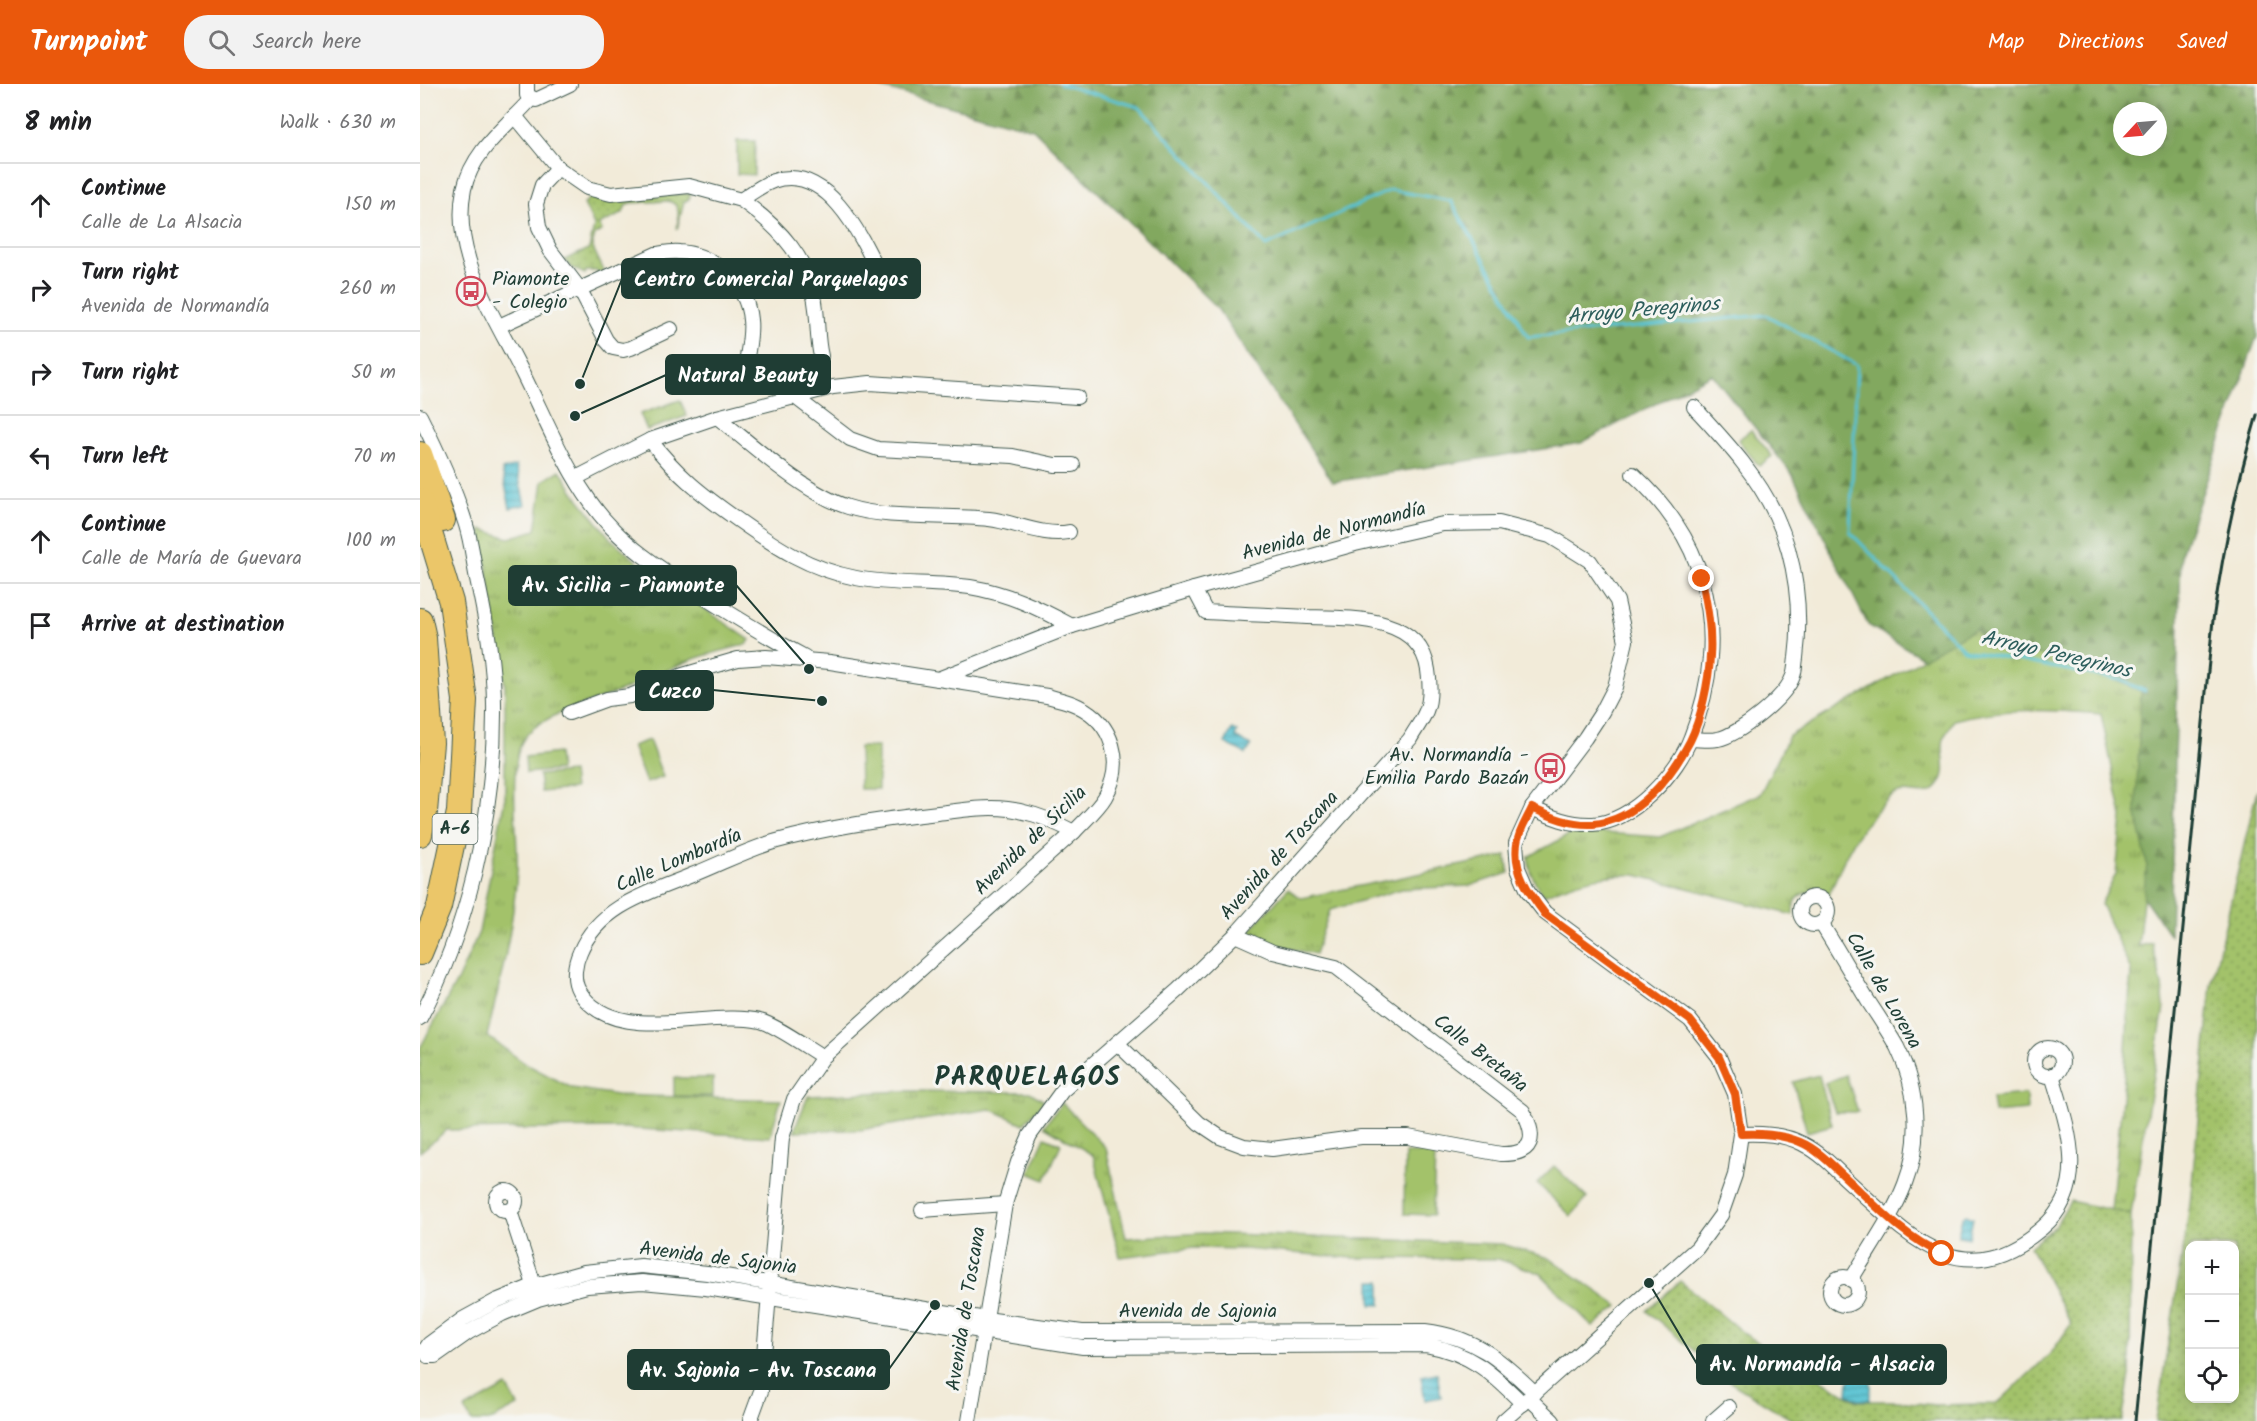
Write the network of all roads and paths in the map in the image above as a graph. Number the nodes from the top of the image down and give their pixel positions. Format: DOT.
graph roads {
  1 [pos="527,84"];
  2 [pos="570,84"];
  3 [pos="546,90"];
  4 [pos="531,99"];
  5 [pos="514,116"];
  6 [pos="558,168"];
  7 [pos="741,200"];
  8 [pos="885,285"];
  9 [pos="579,288"];
  10 [pos="499,326"];
  11 [pos="671,330"];
  12 [pos="821,356"];
  13 [pos="745,370"];
  14 [pos="795,397"];
  15 [pos="1077,397"];
  16 [pos="1694,407"];
  17 [pos="420,416"];
  18 [pos="717,417"];
  19 [pos="651,440"];
  20 [pos="420,454"];
  21 [pos="1073,465"];
  22 [pos="1633,474"];
  23 [pos="576,478"];
  24 [pos="420,500"];
  25 [pos="1069,532"];
  26 [pos="1194,589"];
  27 [pos="420,620"];
  28 [pos="748,626"];
  29 [pos="1072,626"];
  30 [pos="766,657"];
  31 [pos="810,660"];
  32 [pos="938,679"];
  33 [pos="465,700"];
  34 [pos="569,713"];
  35 [pos="1691,739"];
  36 [pos="1532,808"];
  37 [pos="1074,832"];
  38 [pos="420,834"];
  39 [pos="1821,923"];
  40 [pos="1235,935"];
  41 [pos="420,953"];
  42 [pos="420,1018"];
  43 [pos="1117,1043"];
  44 [pos="823,1057"];
  45 [pos="2052,1075"];
  46 [pos="1741,1134"];
  47 [pos="1005,1204"];
  48 [pos="922,1210"];
  49 [pos="510,1211"];
  50 [pos="1888,1217"];
  51 [pos="1851,1280"];
  52 [pos="771,1284"];
  53 [pos="536,1292"];
  54 [pos="770,1299"];
  55 [pos="985,1326"];
  56 [pos="1529,1398"];
  57 [pos="1729,1407"];
  58 [pos="750,1421"];
  59 [pos="969,1421"];
  60 [pos="1503,1421"];
  61 [pos="1553,1421"];
  62 [pos="1713,1421"];
  1 -- 4 [label="street"];
  2 -- 3 [label="street"];
  3 -- 4 [label="street"];
  4 -- 5 [label="street"];
  5 -- 6 [label="street"];
  5 -- 10 [label="street"];
  6 -- 7 [label="street"];
  6 -- 9 [label="street"];
  7 -- 8 [label="street"];
  7 -- 12 [label="street"];
  9 -- 10 [label="street"];
  9 -- 11 [label="street"];
  9 -- 13 [label="street"];
  10 -- 23 [label="street"];
  14 -- 15 [label="street"];
  14 -- 18 [label="street"];
  14 -- 21 [label="street"];
  16 -- 35 [label="street"];
  17 -- 42 [label="street"];
  18 -- 19 [label="street"];
  18 -- 25 [label="street"];
  19 -- 23 [label="street"];
  19 -- 29 [label="street"];
  20 -- 33 [label="highway"];
  22 -- 35 [label="street"];
  23 -- 28 [label="street"];
  24 -- 33 [label="highway, A-6"];
  26 -- 29 [label="street, Avenida de Normandía"];
  26 -- 36 [label="street, Avenida de Normandía"];
  26 -- 40 [label="street, Avenida de Toscana"];
  27 -- 38 [label="highway, A-6"];
  28 -- 30 [label="street"];
  28 -- 31 [label="street"];
  29 -- 32 [label="street, Avenida de Normandía"];
  30 -- 31 [label="street, Avenida de Sicilia"];
  30 -- 34 [label="street, Avenida de Sicilia"];
  31 -- 32 [label="street, Avenida de Sicilia"];
  32 -- 37 [label="street, Avenida de Sicilia"];
  33 -- 41 [label="highway, A-6"];
  35 -- 36 [label="street"];
  36 -- 46 [label="street, Avenida de Normandía"];
  37 -- 44 [label="street, Avenida de Sicilia"];
  37 -- 44 [label="street, Calle Lombardía"];
  39 -- 50 [label="street, Calle de Lorena"];
  40 -- 43 [label="street, Avenida de Toscana"];
  40 -- 43 [label="street, Calle Bretaña"];
  43 -- 47 [label="street, Avenida de Toscana"];
  44 -- 52 [label="street, Avenida de Sicilia"];
  45 -- 50 [label="street"];
  46 -- 50 [label="street"];
  46 -- 56 [label="street, Avenida de Normandía"];
  47 -- 48 [label="street, Avenida de Toscana"];
  47 -- 55 [label="street, Avenida de Toscana"];
  49 -- 53 [label="street"];
  50 -- 51 [label="street, Calle de Lorena"];
  52 -- 53 [label="street, Avenida de Sajonia"];
  52 -- 54 [label="street, Avenida de Sicilia"];
  52 -- 55 [label="street, Avenida de Sajonia"];
  53 -- 53 [label="street, Avenida de Sajonia"];
  53 -- 54 [label="street, Avenida de Sajonia"];
  54 -- 55 [label="street, Avenida de Sajonia"];
  54 -- 58 [label="street, Avenida de Sicilia"];
  55 -- 56 [label="street, Avenida de Sajonia"];
  55 -- 59 [label="street, Avenida de Toscana"];
  56 -- 60 [label="street, Avenida de Normandía"];
  56 -- 61 [label="street, Avenida de Sajonia"];
  57 -- 62 [label="street"];
}
